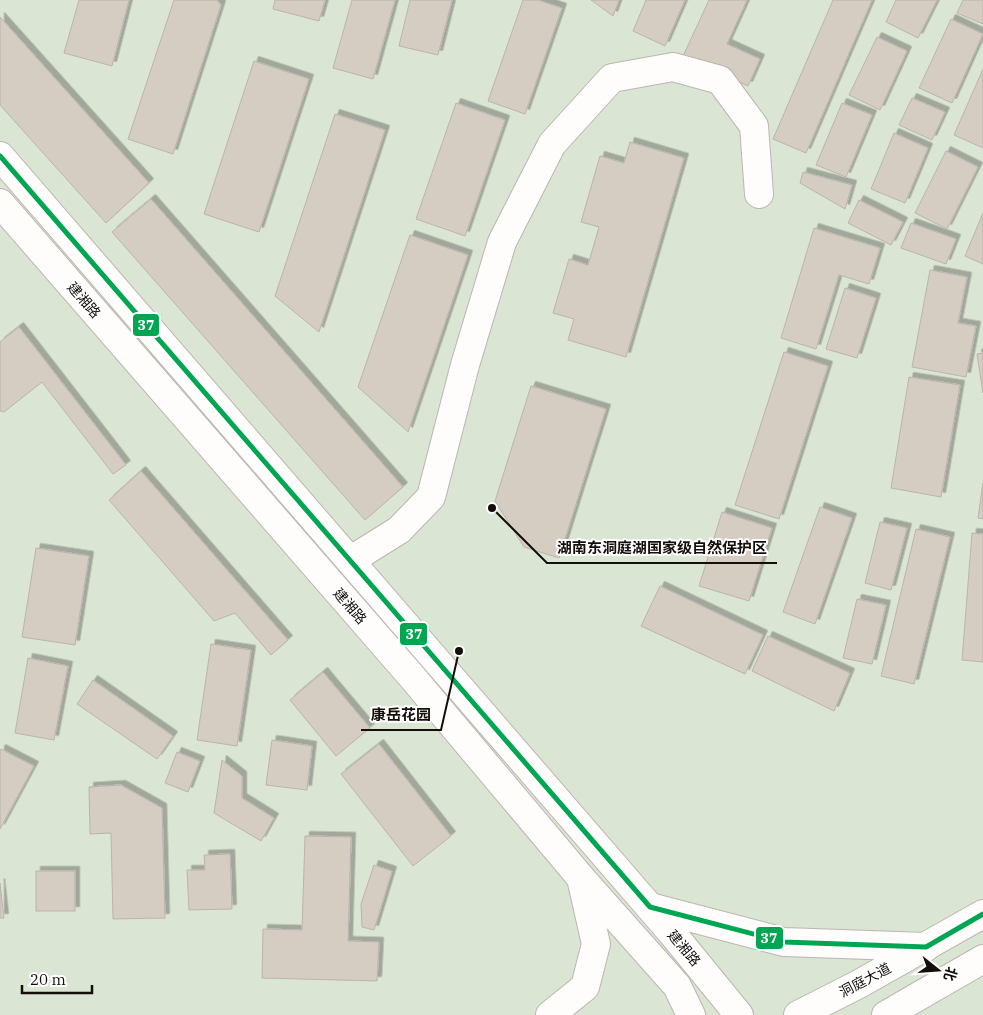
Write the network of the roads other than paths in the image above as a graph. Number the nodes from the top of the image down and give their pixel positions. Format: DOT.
graph roads {
  1 [pos="0,156"];
  2 [pos="759,194"];
  3 [pos="0,203"];
  4 [pos="351,560"];
  5 [pos="581,878"];
  6 [pos="650,907"];
  7 [pos="983,914"];
  8 [pos="926,946"];
  9 [pos="983,959"];
  10 [pos="550,1015"];
  11 [pos="691,1015"];
  12 [pos="740,1015"];
  13 [pos="798,1015"];
  14 [pos="886,1015"];
  1 -- 4 [label="main road, 建湘路"];
  2 -- 4 [label="main road"];
  3 -- 5 [label="main road, 建湘路"];
  4 -- 6 [label="main road, 建湘路"];
  5 -- 10 [label="main road"];
  5 -- 11 [label="main road, 建湘路"];
  6 -- 8 [label="main road"];
  6 -- 12 [label="main road, 建湘路"];
  7 -- 8 [label="main road, 洞庭大道"];
  8 -- 13 [label="main road, 洞庭大道"];
  9 -- 14 [label="main road"];
}
